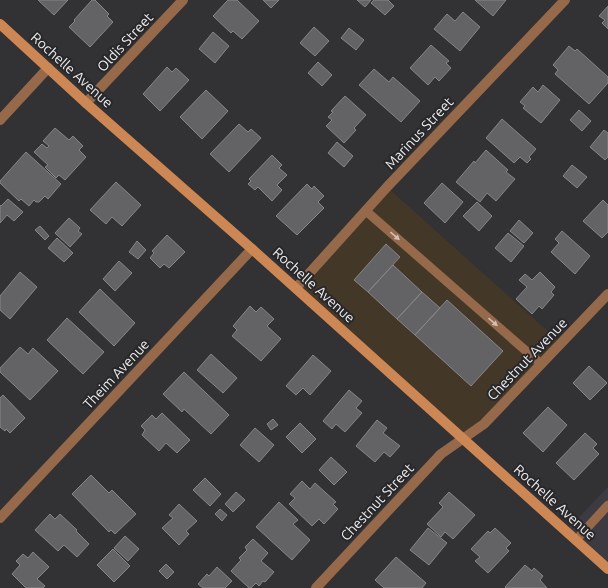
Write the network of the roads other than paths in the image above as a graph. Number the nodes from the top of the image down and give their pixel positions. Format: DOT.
graph roads {
  1 [pos="184,0"];
  2 [pos="565,0"];
  3 [pos="0,24"];
  4 [pos="48,68"];
  5 [pos="86,103"];
  6 [pos="0,120"];
  7 [pos="366,211"];
  8 [pos="252,249"];
  9 [pos="296,288"];
  10 [pos="608,294"];
  11 [pos="541,364"];
  12 [pos="463,439"];
  13 [pos="608,505"];
  14 [pos="0,518"];
  15 [pos="576,540"];
  16 [pos="608,569"];
  17 [pos="316,588"];
  1 -- 5 [label="street, Oldis Street"];
  2 -- 7 [label="street, Marinus Street"];
  3 -- 4 [label="street, Rochelle Avenue"];
  4 -- 5 [label="street, Rochelle Avenue"];
  4 -- 6 [label="street"];
  5 -- 8 [label="street, Rochelle Avenue"];
  7 -- 9 [label="street, Marinus Street"];
  7 -- 11 [label="lane, one-way"];
  8 -- 9 [label="street, Rochelle Avenue"];
  8 -- 14 [label="street, Theim Avenue"];
  9 -- 12 [label="street, Rochelle Avenue"];
  10 -- 11 [label="street, Chestnut Avenue"];
  11 -- 12 [label="street, Chestnut Avenue"];
  12 -- 15 [label="street, Rochelle Avenue"];
  12 -- 17 [label="street, Chestnut Street"];
  13 -- 15 [label="lane"];
  15 -- 16 [label="street, Rochelle Avenue"];
}
